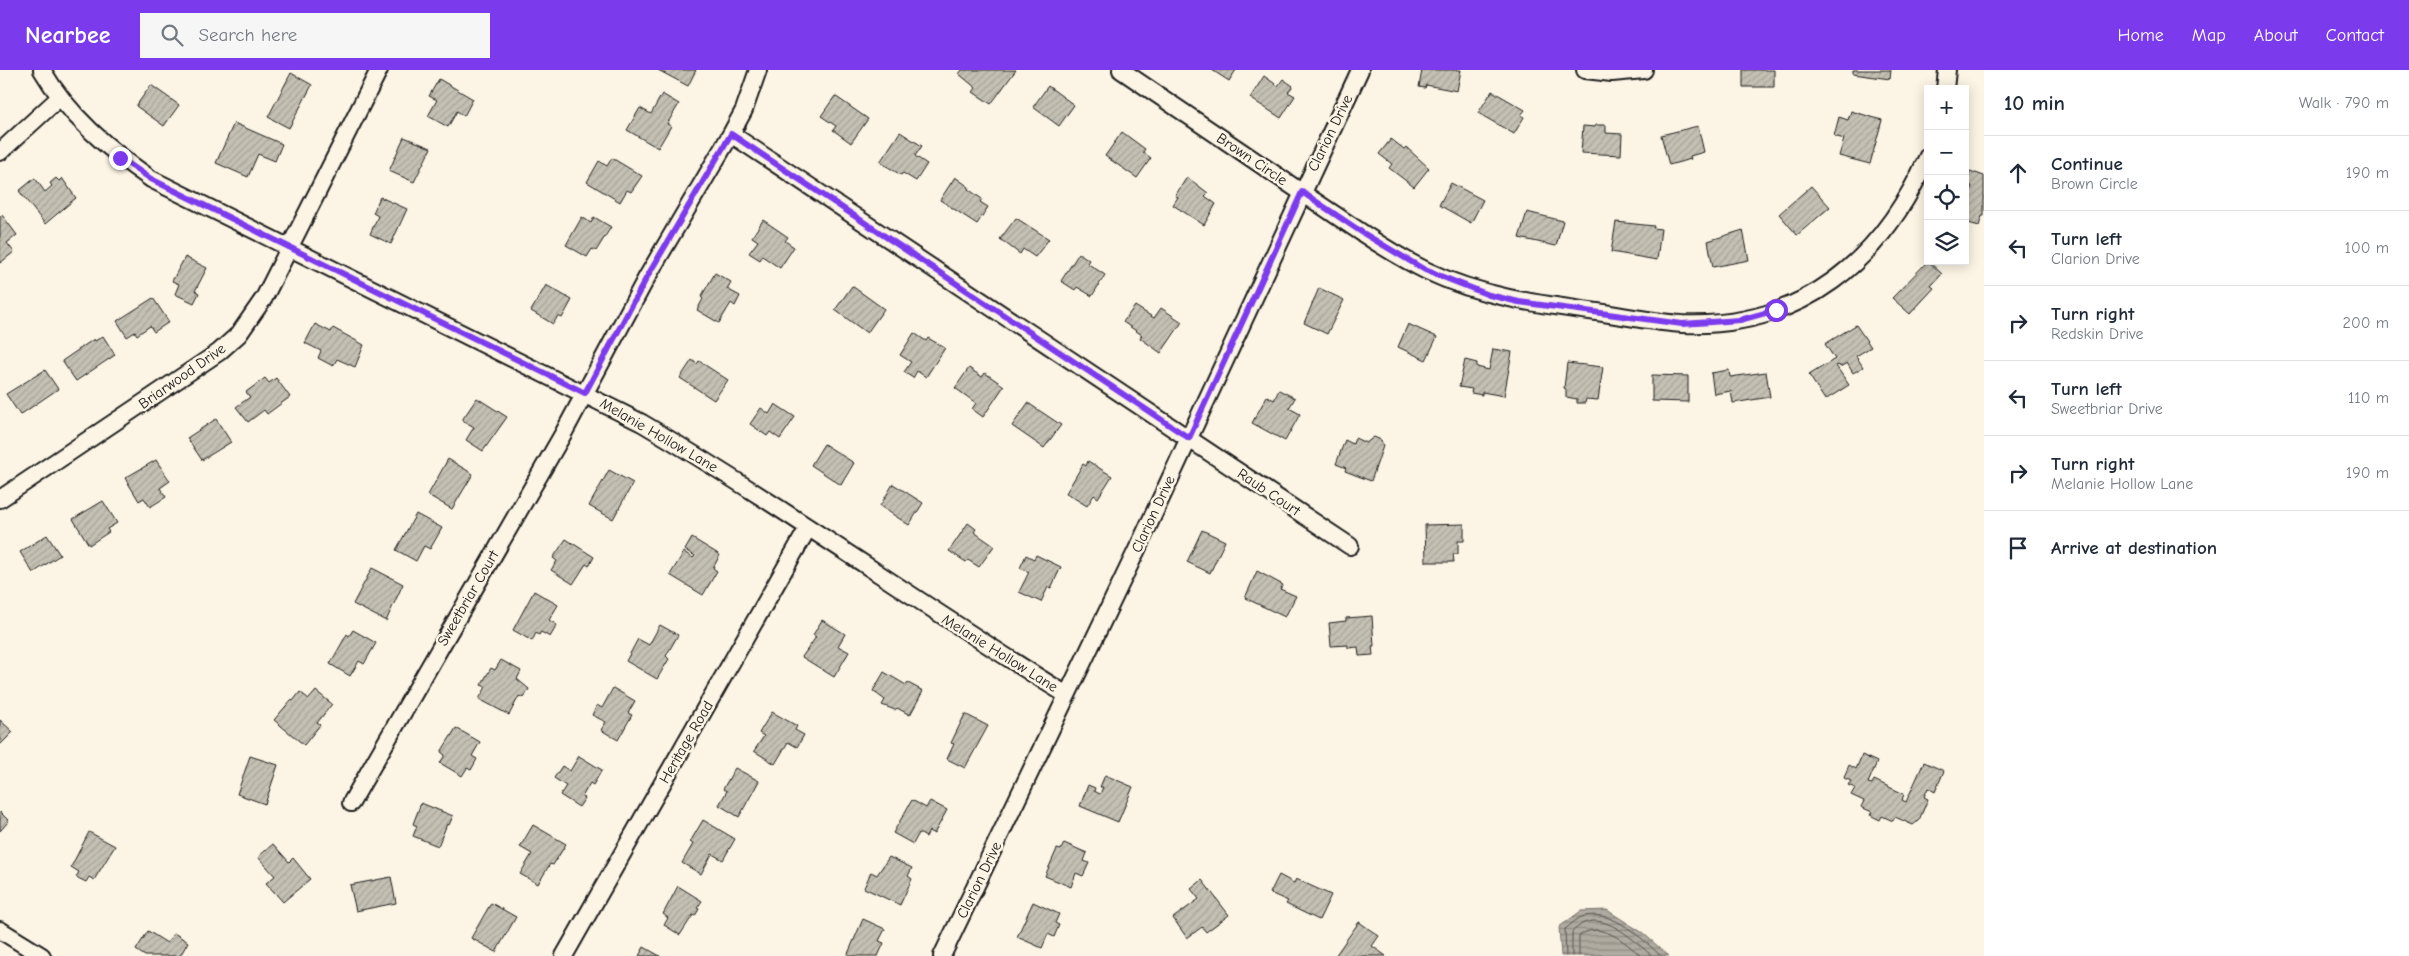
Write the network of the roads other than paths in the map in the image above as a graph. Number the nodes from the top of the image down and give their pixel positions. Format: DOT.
graph roads {
  1 [pos="42,70"];
  2 [pos="379,70"];
  3 [pos="758,70"];
  4 [pos="1121,70"];
  5 [pos="1360,70"];
  6 [pos="1585,70"];
  7 [pos="1644,70"];
  8 [pos="1947,70"];
  9 [pos="1945,85"];
  10 [pos="60,97"];
  11 [pos="731,134"];
  12 [pos="0,152"];
  13 [pos="1924,164"];
  14 [pos="1302,192"];
  15 [pos="289,248"];
  16 [pos="585,393"];
  17 [pos="1189,438"];
  18 [pos="0,499"];
  19 [pos="808,528"];
  20 [pos="1350,546"];
  21 [pos="1067,695"];
  22 [pos="351,803"];
  23 [pos="0,930"];
  24 [pos="42,956"];
  25 [pos="564,956"];
  26 [pos="942,956"];
  1 -- 10 [label="street, Melanie Hollow Lane"];
  2 -- 15 [label="street, Briarwood Drive"];
  3 -- 11 [label="street, Sweetbriar Court"];
  4 -- 14 [label="street, Brown Circle"];
  5 -- 14 [label="street, Clarion Drive"];
  6 -- 7 [label="street"];
  8 -- 9 [label="street"];
  10 -- 12 [label="street"];
  10 -- 15 [label="street, Melanie Hollow Lane"];
  11 -- 16 [label="street, Sweetbriar Court"];
  11 -- 17 [label="street, Raub Court"];
  13 -- 14 [label="street, Brown Circle"];
  14 -- 17 [label="street, Clarion Drive"];
  15 -- 16 [label="street, Melanie Hollow Lane"];
  15 -- 18 [label="street, Briarwood Drive"];
  16 -- 19 [label="street, Melanie Hollow Lane"];
  16 -- 22 [label="street, Sweetbriar Court"];
  17 -- 20 [label="street, Raub Court"];
  17 -- 21 [label="street, Clarion Drive"];
  19 -- 21 [label="street, Melanie Hollow Lane"];
  19 -- 25 [label="street, Heritage Road"];
  21 -- 26 [label="street, Clarion Drive"];
  23 -- 24 [label="street"];
}
